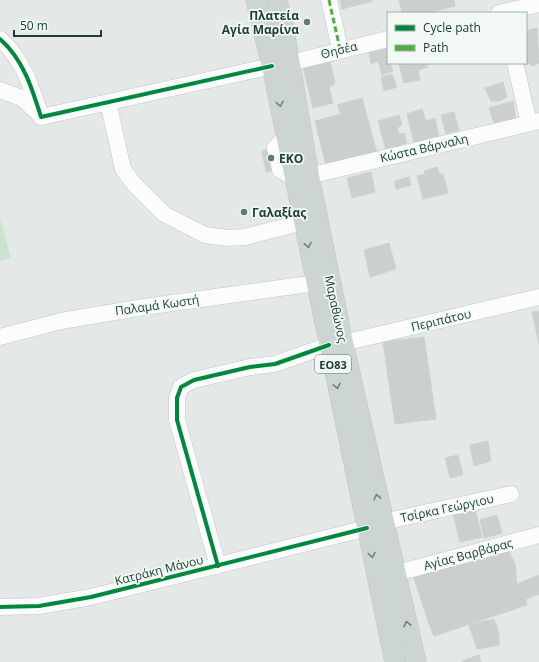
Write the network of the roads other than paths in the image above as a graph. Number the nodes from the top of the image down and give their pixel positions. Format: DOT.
graph roads {
  1 [pos="256,0"];
  2 [pos="277,0"];
  3 [pos="329,0"];
  4 [pos="539,4"];
  5 [pos="502,10"];
  6 [pos="387,38"];
  7 [pos="0,39"];
  8 [pos="340,50"];
  9 [pos="281,64"];
  10 [pos="515,64"];
  11 [pos="0,90"];
  12 [pos="108,102"];
  13 [pos="41,116"];
  14 [pos="534,122"];
  15 [pos="302,177"];
  16 [pos="303,222"];
  17 [pos="316,283"];
  18 [pos="539,297"];
  19 [pos="0,337"];
  20 [pos="336,344"];
  21 [pos="511,494"];
  22 [pos="375,525"];
  23 [pos="539,535"];
  24 [pos="218,566"];
  25 [pos="397,573"];
  26 [pos="0,607"];
  27 [pos="395,662"];
  28 [pos="416,662"];
  1 -- 9 [label="main road, Μαραθώνος / ΕΟ83"];
  2 -- 9 [label="main road, Μαραθώνος / ΕΟ83"];
  3 -- 8 [label="street"];
  4 -- 5 [label="street"];
  6 -- 8 [label="street, Θησέα"];
  7 -- 13 [label="street"];
  8 -- 9 [label="street, Θησέα"];
  9 -- 12 [label="street, Θησέα"];
  9 -- 15 [label="main road, Μαραθώνος / ΕΟ83"];
  9 -- 15 [label="main road, Μαραθώνος / ΕΟ83, one-way"];
  10 -- 14 [label="street"];
  11 -- 13 [label="street"];
  12 -- 13 [label="street, Θησέα"];
  12 -- 16 [label="street"];
  14 -- 15 [label="street, Κώστα Βάρναλη"];
  15 -- 16 [label="main road, Μαραθώνος / ΕΟ83"];
  15 -- 20 [label="main road, Μαραθώνος / ΕΟ83"];
  16 -- 17 [label="main road, Μαραθώνος / ΕΟ83, one-way"];
  17 -- 19 [label="street, Παλαμά Κωστή"];
  17 -- 20 [label="main road, Μαραθώνος / ΕΟ83"];
  18 -- 20 [label="street, Περιπάτου"];
  20 -- 22 [label="main road, Μαραθώνος / ΕΟ83"];
  20 -- 24 [label="street, Περιπάτου"];
  21 -- 22 [label="street, Τσίρκα Γεώργιου"];
  22 -- 24 [label="street, Κατράκη Μάνου"];
  22 -- 25 [label="main road, Μαραθώνος / ΕΟ83"];
  22 -- 27 [label="main road, Μαραθώνος / ΕΟ83, one-way"];
  23 -- 25 [label="street, Αγίας Βαρβάρας"];
  24 -- 26 [label="street, Κατράκη Μάνου"];
  28 -- 25 [label="main road, Μαραθώνος / ΕΟ83, one-way"];
}
